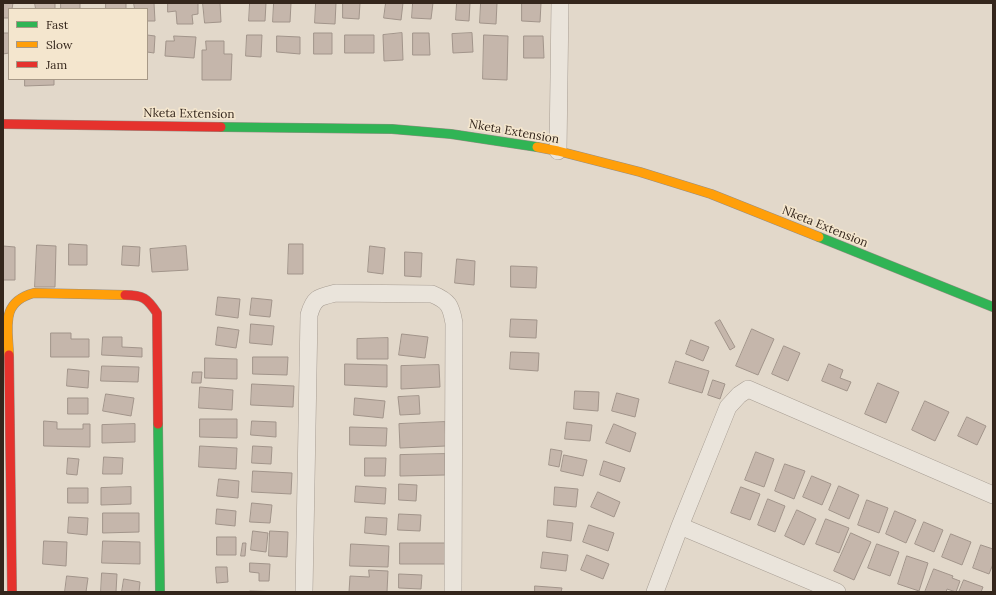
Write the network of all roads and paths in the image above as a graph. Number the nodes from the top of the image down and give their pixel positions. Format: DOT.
graph roads {
  1 [pos="560,3"];
  2 [pos="3,124"];
  3 [pos="558,151"];
  4 [pos="993,307"];
  5 [pos="993,495"];
  6 [pos="680,526"];
  7 [pos="12,592"];
  8 [pos="160,592"];
  9 [pos="304,592"];
  10 [pos="453,592"];
  11 [pos="655,592"];
  12 [pos="837,592"];
  1 -- 3 [label="street"];
  2 -- 3 [label="street, Nketa Extension"];
  3 -- 4 [label="street, Nketa Extension"];
  5 -- 6 [label="street"];
  6 -- 11 [label="street"];
  6 -- 12 [label="street"];
  7 -- 8 [label="street"];
  9 -- 10 [label="street"];
}
